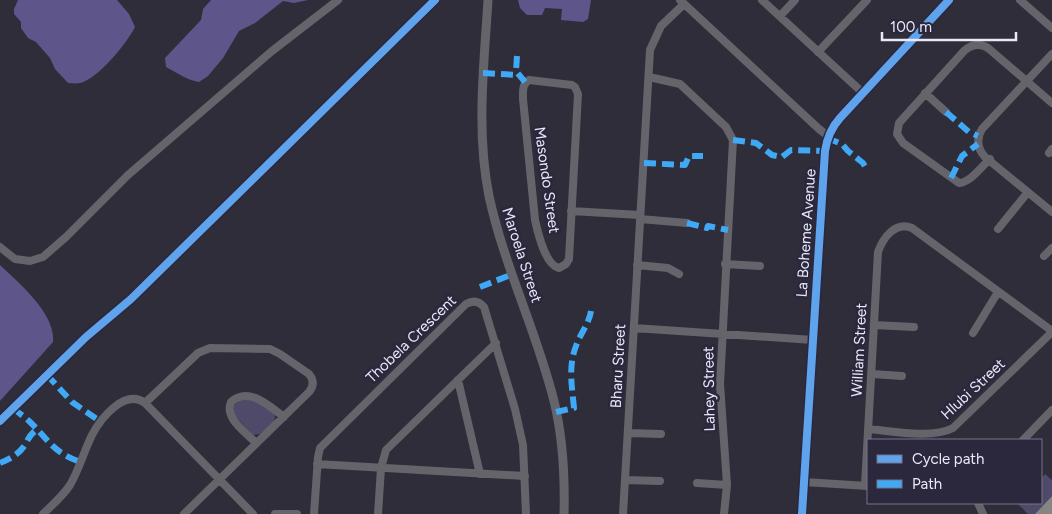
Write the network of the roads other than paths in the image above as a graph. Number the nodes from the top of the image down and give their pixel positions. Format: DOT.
graph roads {
  1 [pos="338,0"];
  2 [pos="435,0"];
  3 [pos="488,0"];
  4 [pos="762,0"];
  5 [pos="795,0"];
  6 [pos="867,0"];
  7 [pos="950,0"];
  8 [pos="1020,0"];
  9 [pos="682,2"];
  10 [pos="780,16"];
  11 [pos="1052,28"];
  12 [pos="818,52"];
  13 [pos="1052,54"];
  14 [pos="649,77"];
  15 [pos="1027,81"];
  16 [pos="863,93"];
  17 [pos="925,93"];
  18 [pos="1052,103"];
  19 [pos="946,112"];
  20 [pos="828,136"];
  21 [pos="990,159"];
  22 [pos="1028,192"];
  23 [pos="572,211"];
  24 [pos="1052,212"];
  25 [pos="640,217"];
  26 [pos="687,223"];
  27 [pos="998,229"];
  28 [pos="0,247"];
  29 [pos="1052,248"];
  30 [pos="1044,256"];
  31 [pos="725,264"];
  32 [pos="637,266"];
  33 [pos="760,266"];
  34 [pos="680,274"];
  35 [pos="998,292"];
  36 [pos="874,325"];
  37 [pos="914,327"];
  38 [pos="634,328"];
  39 [pos="1052,332"];
  40 [pos="973,333"];
  41 [pos="722,334"];
  42 [pos="813,340"];
  43 [pos="496,343"];
  44 [pos="872,374"];
  45 [pos="902,376"];
  46 [pos="458,380"];
  47 [pos="145,403"];
  48 [pos="1052,410"];
  49 [pos="284,417"];
  50 [pos="0,421"];
  51 [pos="868,429"];
  52 [pos="628,433"];
  53 [pos="662,434"];
  54 [pos="868,439"];
  55 [pos="1024,439"];
  56 [pos="256,443"];
  57 [pos="317,464"];
  58 [pos="381,468"];
  59 [pos="480,474"];
  60 [pos="525,476"];
  61 [pos="220,478"];
  62 [pos="625,480"];
  63 [pos="660,482"];
  64 [pos="804,482"];
  65 [pos="697,483"];
  66 [pos="727,485"];
  67 [pos="867,485"];
  68 [pos="43,514"];
  69 [pos="184,514"];
  70 [pos="254,514"];
  71 [pos="274,514"];
  72 [pos="297,514"];
  73 [pos="314,514"];
  74 [pos="378,514"];
  75 [pos="526,514"];
  76 [pos="564,514"];
  77 [pos="623,514"];
  78 [pos="724,514"];
  79 [pos="802,514"];
  1 -- 28 [label="street"];
  2 -- 50 [label="street"];
  3 -- 76 [label="street, Maroela Street"];
  4 -- 10 [label="street"];
  5 -- 10 [label="street"];
  6 -- 12 [label="street"];
  7 -- 16 [label="street, La Boheme Avenue"];
  8 -- 11 [label="street"];
  9 -- 14 [label="street, Bharu Street"];
  9 -- 20 [label="street"];
  10 -- 12 [label="street"];
  12 -- 16 [label="street"];
  13 -- 15 [label="street"];
  14 -- 25 [label="street, Bharu Street"];
  14 -- 31 [label="street, Lahey Street"];
  15 -- 17 [label="street"];
  15 -- 18 [label="street"];
  15 -- 21 [label="street"];
  16 -- 20 [label="street, La Boheme Avenue"];
  17 -- 19 [label="street"];
  17 -- 21 [label="street"];
  20 -- 42 [label="street, La Boheme Avenue"];
  21 -- 22 [label="street"];
  22 -- 24 [label="street"];
  22 -- 27 [label="street"];
  23 -- 23 [label="street, Masondo Street"];
  23 -- 25 [label="street, Masondo Street"];
  25 -- 26 [label="street"];
  25 -- 32 [label="street, Bharu Street"];
  29 -- 30 [label="street"];
  31 -- 33 [label="street"];
  31 -- 41 [label="street, Lahey Street"];
  32 -- 34 [label="street"];
  32 -- 38 [label="street, Bharu Street"];
  35 -- 36 [label="street, William Street"];
  35 -- 39 [label="street"];
  35 -- 40 [label="street"];
  36 -- 37 [label="street"];
  36 -- 44 [label="street, William Street"];
  38 -- 41 [label="street"];
  38 -- 52 [label="street, Bharu Street"];
  39 -- 51 [label="street, Hlubi Street"];
  41 -- 42 [label="street"];
  41 -- 66 [label="street, Lahey Street"];
  42 -- 64 [label="street, La Boheme Avenue"];
  43 -- 46 [label="street"];
  43 -- 57 [label="street, Thobela Crescent"];
  43 -- 60 [label="street, Thobela Crescent"];
  44 -- 45 [label="street"];
  44 -- 51 [label="street, William Street"];
  46 -- 58 [label="street"];
  46 -- 59 [label="street"];
  47 -- 49 [label="street"];
  47 -- 61 [label="street"];
  47 -- 68 [label="street"];
  48 -- 55 [label="street"];
  49 -- 56 [label="street"];
  49 -- 56 [label="street"];
  51 -- 54 [label="street, William Street"];
  52 -- 53 [label="street"];
  52 -- 62 [label="street, Bharu Street"];
  56 -- 61 [label="street"];
  57 -- 58 [label="street"];
  57 -- 73 [label="street, Thobela Crescent"];
  58 -- 59 [label="street"];
  58 -- 74 [label="street"];
  59 -- 60 [label="street"];
  60 -- 75 [label="street, Thobela Crescent"];
  61 -- 69 [label="street"];
  61 -- 70 [label="street"];
  62 -- 63 [label="street"];
  62 -- 77 [label="street, Bharu Street"];
  64 -- 67 [label="street"];
  64 -- 79 [label="street, La Boheme Avenue"];
  65 -- 66 [label="street"];
  66 -- 78 [label="street, Lahey Street"];
  71 -- 72 [label="street"];
}
